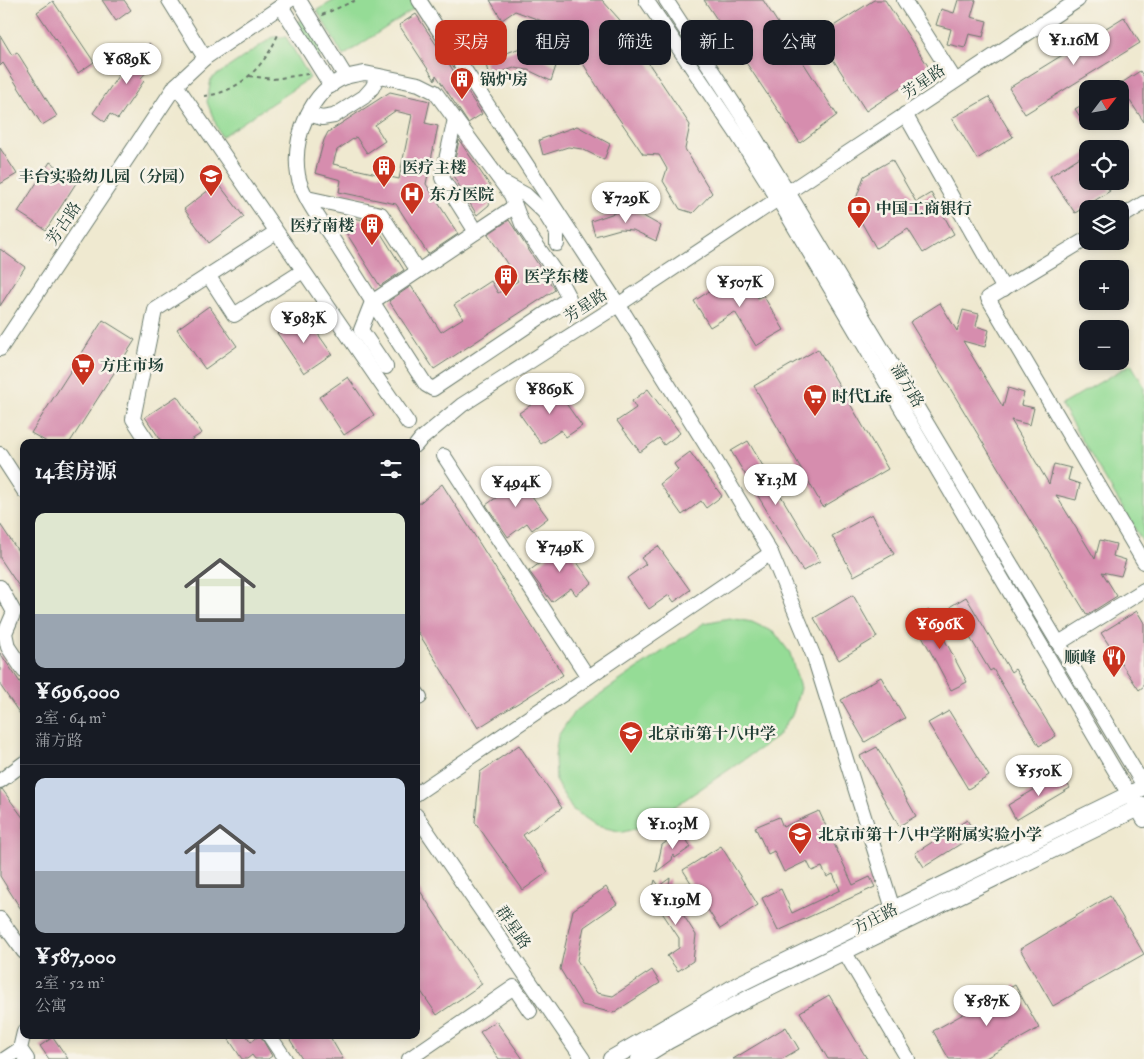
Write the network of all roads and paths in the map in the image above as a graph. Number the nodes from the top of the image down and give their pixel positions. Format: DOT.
graph roads {
  1 [pos="168,0"];
  2 [pos="299,0"];
  3 [pos="356,0"];
  4 [pos="419,0"];
  5 [pos="646,0"];
  6 [pos="666,0"];
  7 [pos="904,0"];
  8 [pos="1078,0"];
  9 [pos="286,3"];
  10 [pos="317,17"];
  11 [pos="279,32"];
  12 [pos="205,58"];
  13 [pos="311,74"];
  14 [pos="249,76"];
  15 [pos="378,76"];
  16 [pos="346,77"];
  17 [pos="955,80"];
  18 [pos="176,85"];
  19 [pos="331,86"];
  20 [pos="204,96"];
  21 [pos="308,114"];
  22 [pos="905,114"];
  23 [pos="455,119"];
  24 [pos="502,182"];
  25 [pos="783,196"];
  26 [pos="306,198"];
  27 [pos="1144,203"];
  28 [pos="515,206"];
  29 [pos="1129,212"];
  30 [pos="276,232"];
  31 [pos="476,232"];
  32 [pos="1079,243"];
  33 [pos="558,244"];
  34 [pos="303,271"];
  35 [pos="418,271"];
  36 [pos="208,275"];
  37 [pos="1004,289"];
  38 [pos="372,302"];
  39 [pos="618,305"];
  40 [pos="0,349"];
  41 [pos="386,367"];
  42 [pos="408,423"];
  43 [pos="146,439"];
  44 [pos="420,440"];
  45 [pos="0,454"];
  46 [pos="444,456"];
  47 [pos="20,484"];
  48 [pos="771,553"];
  49 [pos="1144,562"];
  50 [pos="0,587"];
  51 [pos="1144,590"];
  52 [pos="1058,642"];
  53 [pos="20,665"];
  54 [pos="588,677"];
  55 [pos="20,766"];
  56 [pos="0,781"];
  57 [pos="1144,786"];
  58 [pos="420,791"];
  59 [pos="1138,807"];
  60 [pos="420,821"];
  61 [pos="893,909"];
  62 [pos="0,919"];
  63 [pos="20,946"];
  64 [pos="844,951"];
  65 [pos="530,1011"];
  66 [pos="24,1039"];
  67 [pos="272,1039"];
  68 [pos="23,1054"];
  69 [pos="5,1059"];
  70 [pos="285,1059"];
  71 [pos="409,1059"];
  72 [pos="583,1059"];
  73 [pos="610,1059"];
  74 [pos="639,1059"];
  75 [pos="908,1059"];
  1 -- 12 [label="street"];
  2 -- 16 [label="street"];
  3 -- 10 [label="path"];
  4 -- 39 [label="street"];
  5 -- 25 [label="street, 蒲方路"];
  6 -- 25 [label="street, 蒲方路"];
  7 -- 17 [label="street"];
  8 -- 17 [label="street, 芳星路"];
  9 -- 12 [label="street, 芳古路"];
  9 -- 19 [label="street"];
  11 -- 14 [label="path"];
  12 -- 18 [label="street, 芳古路"];
  13 -- 14 [label="path"];
  14 -- 20 [label="path"];
  15 -- 16 [label="street"];
  15 -- 21 [label="street"];
  15 -- 23 [label="street"];
  16 -- 19 [label="street"];
  17 -- 22 [label="street, 芳星路"];
  18 -- 30 [label="street"];
  18 -- 40 [label="street, 芳古路"];
  19 -- 21 [label="street"];
  21 -- 26 [label="street"];
  22 -- 25 [label="street, 芳星路"];
  22 -- 37 [label="street"];
  23 -- 24 [label="street"];
  23 -- 31 [label="street"];
  24 -- 28 [label="street"];
  24 -- 33 [label="street"];
  25 -- 39 [label="street, 芳星路"];
  25 -- 52 [label="street, 蒲方路"];
  25 -- 59 [label="street, 蒲方路"];
  26 -- 35 [label="street"];
  26 -- 38 [label="street"];
  27 -- 29 [label="street"];
  28 -- 31 [label="street"];
  28 -- 38 [label="street"];
  30 -- 34 [label="street"];
  30 -- 36 [label="street"];
  31 -- 35 [label="street"];
  32 -- 37 [label="street"];
  34 -- 36 [label="street"];
  34 -- 42 [label="street"];
  35 -- 38 [label="street"];
  36 -- 43 [label="street"];
  37 -- 49 [label="street"];
  38 -- 41 [label="street"];
  39 -- 44 [label="street, 芳星路"];
  39 -- 48 [label="street"];
  45 -- 47 [label="street"];
  46 -- 54 [label="street"];
  48 -- 54 [label="street"];
  48 -- 61 [label="street"];
  50 -- 53 [label="street"];
  51 -- 52 [label="street"];
  52 -- 57 [label="street, 蒲方路"];
  54 -- 58 [label="street"];
  55 -- 56 [label="street"];
  57 -- 59 [label="main road, 方庄路"];
  59 -- 61 [label="main road, 方庄路"];
  59 -- 64 [label="main road, 方庄路"];
  60 -- 72 [label="street, 群星路"];
  61 -- 73 [label="main road, 方庄路"];
  62 -- 63 [label="street"];
  64 -- 74 [label="main road, 方庄路"];
  64 -- 75 [label="street"];
  65 -- 71 [label="street"];
  66 -- 68 [label="street"];
  67 -- 70 [label="street"];
  68 -- 69 [label="street"];
}
